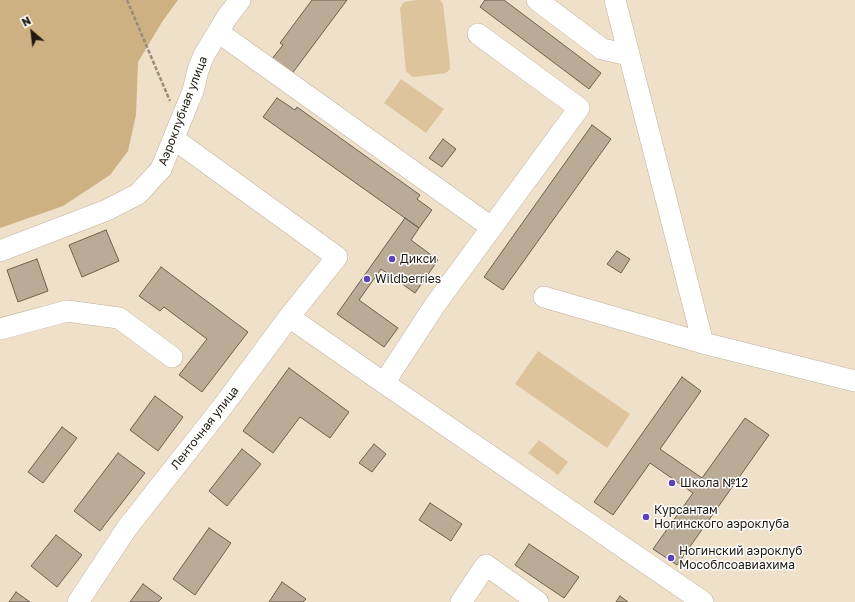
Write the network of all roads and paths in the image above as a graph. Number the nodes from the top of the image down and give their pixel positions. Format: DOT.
graph roads {
  1 [pos="127,0"];
  2 [pos="240,0"];
  3 [pos="537,0"];
  4 [pos="615,0"];
  5 [pos="218,32"];
  6 [pos="478,34"];
  7 [pos="629,55"];
  8 [pos="177,132"];
  9 [pos="491,227"];
  10 [pos="0,251"];
  11 [pos="544,297"];
  12 [pos="289,317"];
  13 [pos="0,329"];
  14 [pos="702,343"];
  15 [pos="172,357"];
  16 [pos="855,381"];
  17 [pos="384,383"];
  18 [pos="78,602"];
  19 [pos="461,602"];
  20 [pos="538,602"];
  21 [pos="703,602"];
  1 -- 8 [label="path"];
  2 -- 5 [label="street, Аэроклубная улица"];
  3 -- 7 [label="street"];
  4 -- 7 [label="street"];
  5 -- 8 [label="street, Аэроклубная улица"];
  5 -- 9 [label="street"];
  6 -- 9 [label="street"];
  7 -- 14 [label="street"];
  8 -- 10 [label="street, Аэроклубная улица"];
  8 -- 12 [label="street, Ленточная улица"];
  9 -- 17 [label="street"];
  11 -- 14 [label="street"];
  12 -- 17 [label="street"];
  12 -- 18 [label="street, Ленточная улица"];
  13 -- 15 [label="street"];
  14 -- 16 [label="street"];
  17 -- 21 [label="street"];
  19 -- 20 [label="street"];
}
